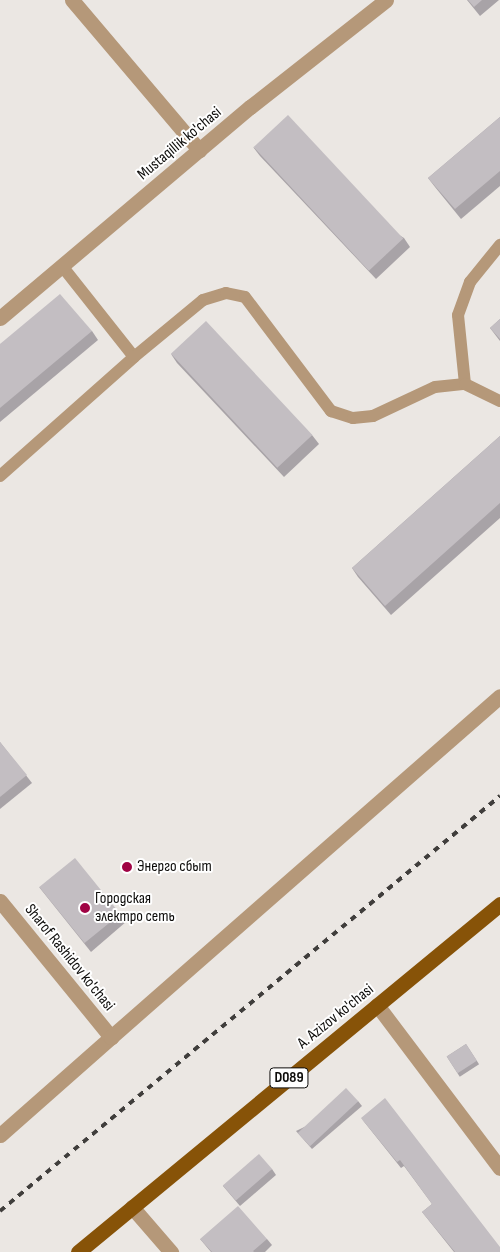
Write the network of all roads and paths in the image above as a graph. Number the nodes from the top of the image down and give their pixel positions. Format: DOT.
graph roads {
  1 [pos="72,0"];
  2 [pos="386,0"];
  3 [pos="199,150"];
  4 [pos="500,245"];
  5 [pos="62,266"];
  6 [pos="0,318"];
  7 [pos="134,357"];
  8 [pos="465,384"];
  9 [pos="500,401"];
  10 [pos="0,476"];
  11 [pos="500,696"];
  12 [pos="0,902"];
  13 [pos="500,904"];
  14 [pos="377,1005"];
  15 [pos="111,1037"];
  16 [pos="0,1136"];
  17 [pos="500,1168"];
  18 [pos="132,1207"];
  19 [pos="78,1252"];
  20 [pos="171,1252"];
  1 -- 3 [label="street"];
  2 -- 3 [label="street, Mustaqillik ko'chasi"];
  3 -- 5 [label="street, Mustaqillik ko'chasi"];
  4 -- 8 [label="lane"];
  5 -- 6 [label="street, Mustaqillik ko'chasi"];
  5 -- 7 [label="lane"];
  7 -- 8 [label="lane"];
  7 -- 10 [label="lane"];
  8 -- 9 [label="lane"];
  11 -- 15 [label="street"];
  12 -- 15 [label="street, Sharof Rashidov ko'chasi"];
  13 -- 14 [label="main road, A. Azizov ko'chasi / D089"];
  14 -- 17 [label="street"];
  14 -- 18 [label="main road, A. Azizov ko'chasi / D089"];
  15 -- 16 [label="street"];
  18 -- 19 [label="main road, A. Azizov ko'chasi / D089"];
  18 -- 20 [label="street"];
}
